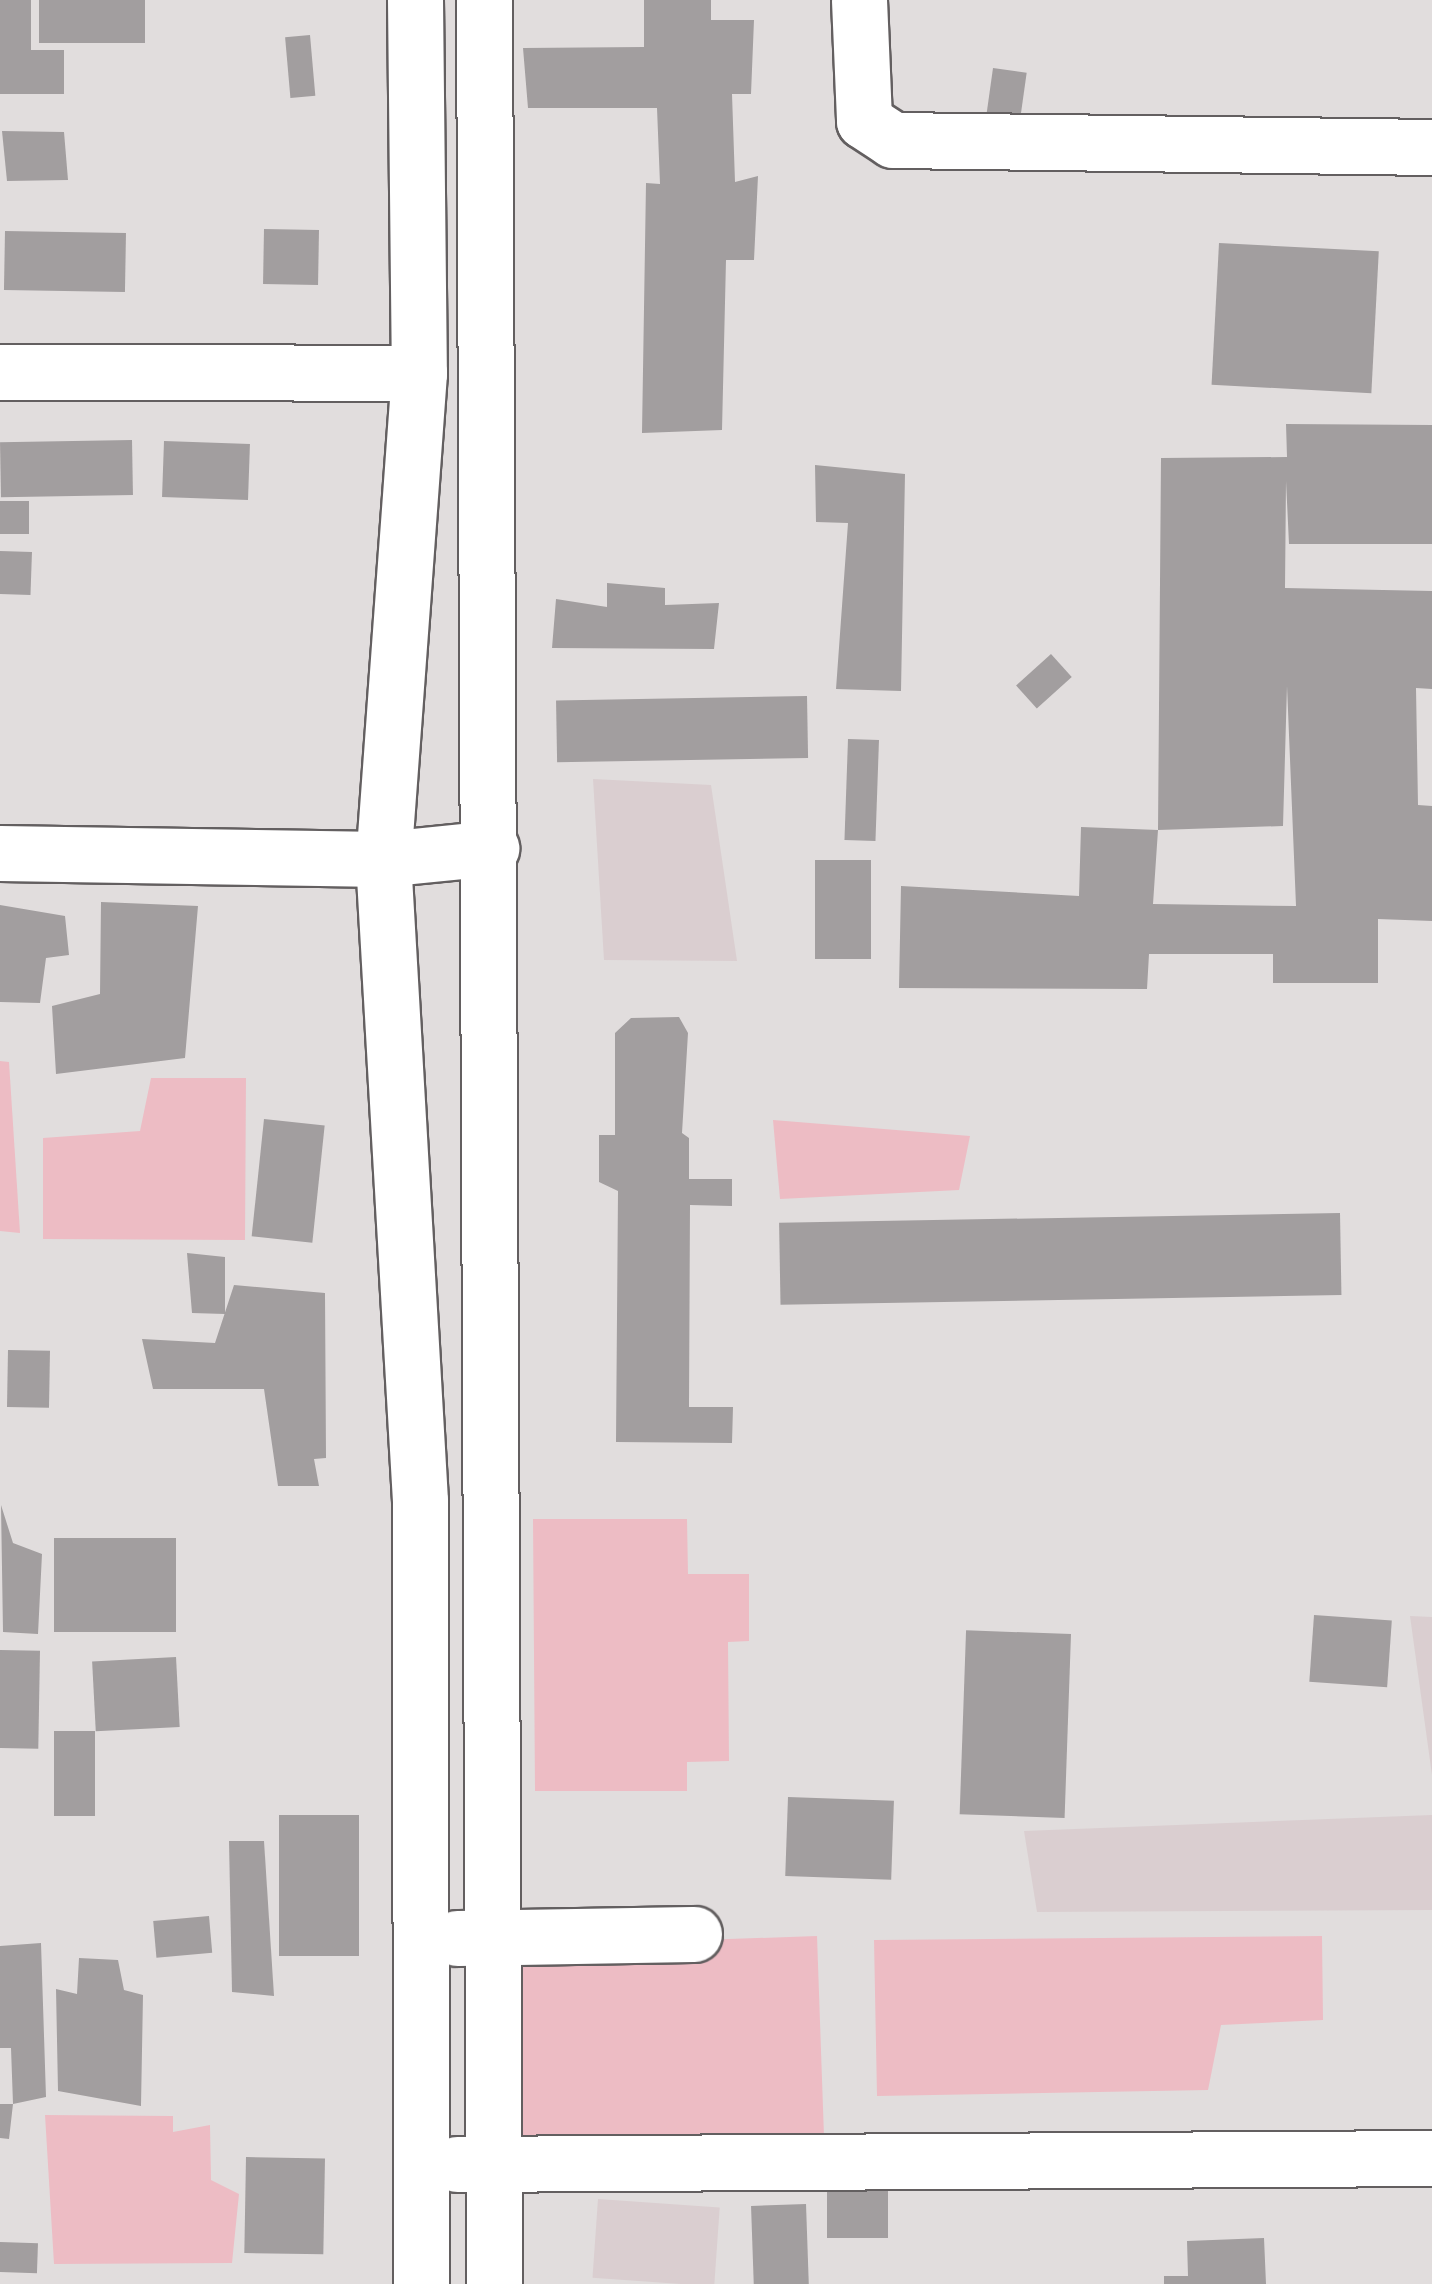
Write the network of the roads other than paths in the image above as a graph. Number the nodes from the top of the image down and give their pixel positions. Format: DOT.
graph roads {
  1 [pos="415,0"];
  2 [pos="484,0"];
  3 [pos="859,0"];
  4 [pos="1432,147"];
  5 [pos="0,372"];
  6 [pos="419,373"];
  7 [pos="491,848"];
  8 [pos="0,853"];
  9 [pos="383,859"];
  10 [pos="694,1934"];
  11 [pos="493,1938"];
  12 [pos="425,1939"];
  13 [pos="1432,2158"];
  14 [pos="419,2163"];
  15 [pos="492,2164"];
  16 [pos="420,2284"];
  17 [pos="494,2284"];
  1 -- 6 [label="street"];
  2 -- 7 [label="street"];
  3 -- 4 [label="street"];
  5 -- 6 [label="street"];
  6 -- 9 [label="street"];
  7 -- 9 [label="street"];
  7 -- 11 [label="street"];
  8 -- 9 [label="street"];
  9 -- 12 [label="street"];
  10 -- 11 [label="street"];
  11 -- 12 [label="street"];
  11 -- 15 [label="street"];
  12 -- 14 [label="street"];
  13 -- 15 [label="street"];
  14 -- 15 [label="street"];
  14 -- 16 [label="street"];
  15 -- 17 [label="street"];
}
